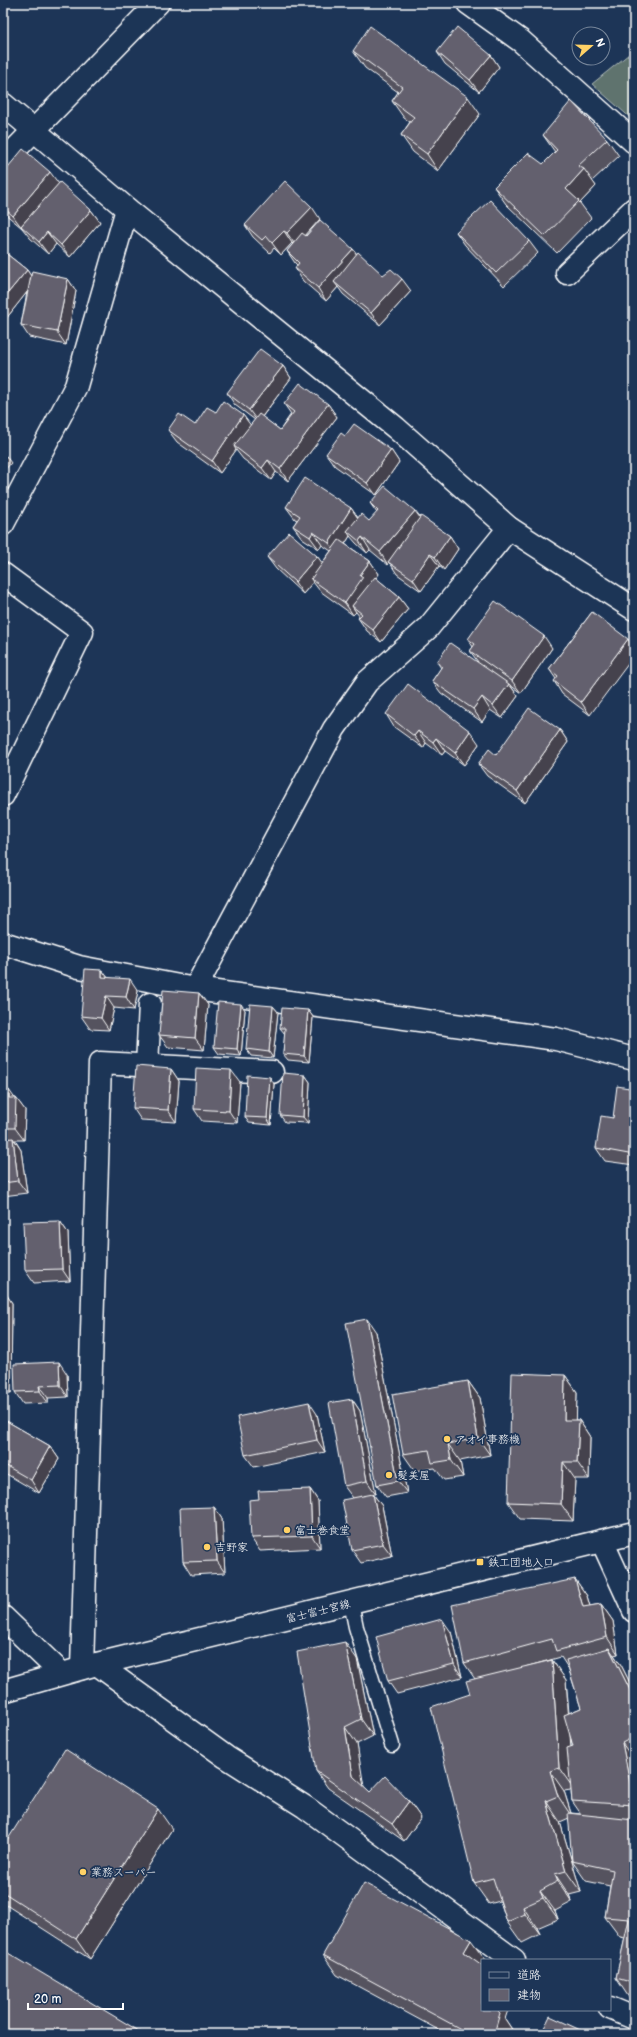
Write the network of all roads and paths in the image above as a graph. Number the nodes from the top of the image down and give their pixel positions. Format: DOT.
graph roads {
  1 [pos="158,3"];
  2 [pos="468,3"];
  3 [pos="3,104"];
  4 [pos="35,130"];
  5 [pos="634,142"];
  6 [pos="3,162"];
  7 [pos="127,209"];
  8 [pos="634,209"];
  9 [pos="567,273"];
  10 [pos="3,524"];
  11 [pos="509,528"];
  12 [pos="3,574"];
  13 [pos="634,609"];
  14 [pos="3,795"];
  15 [pos="3,943"];
  16 [pos="195,990"];
  17 [pos="150,1004"];
  18 [pos="634,1059"];
  19 [pos="147,1066"];
  20 [pos="272,1072"];
  21 [pos="634,1533"];
  22 [pos="602,1541"];
  23 [pos="351,1603"];
  24 [pos="634,1611"];
  25 [pos="3,1617"];
  26 [pos="80,1668"];
  27 [pos="3,1691"];
  28 [pos="392,1744"];
  29 [pos="513,1959"];
  30 [pos="611,2008"];
  31 [pos="634,2018"];
  1 -- 4 [label="street"];
  2 -- 5 [label="street"];
  3 -- 4 [label="street"];
  4 -- 6 [label="street"];
  4 -- 7 [label="street"];
  7 -- 10 [label="street"];
  7 -- 11 [label="street"];
  8 -- 9 [label="street"];
  11 -- 13 [label="street"];
  11 -- 16 [label="street"];
  12 -- 14 [label="street"];
  15 -- 16 [label="street"];
  16 -- 18 [label="street"];
  17 -- 19 [label="street"];
  19 -- 20 [label="street"];
  19 -- 26 [label="street"];
  21 -- 22 [label="street, 富士富士宮線"];
  22 -- 23 [label="street, 富士富士宮線"];
  22 -- 24 [label="street"];
  23 -- 26 [label="street, 富士富士宮線"];
  23 -- 28 [label="lane"];
  25 -- 26 [label="street"];
  26 -- 27 [label="street, 富士富士宮線"];
  26 -- 29 [label="street"];
  30 -- 31 [label="street"];
}
